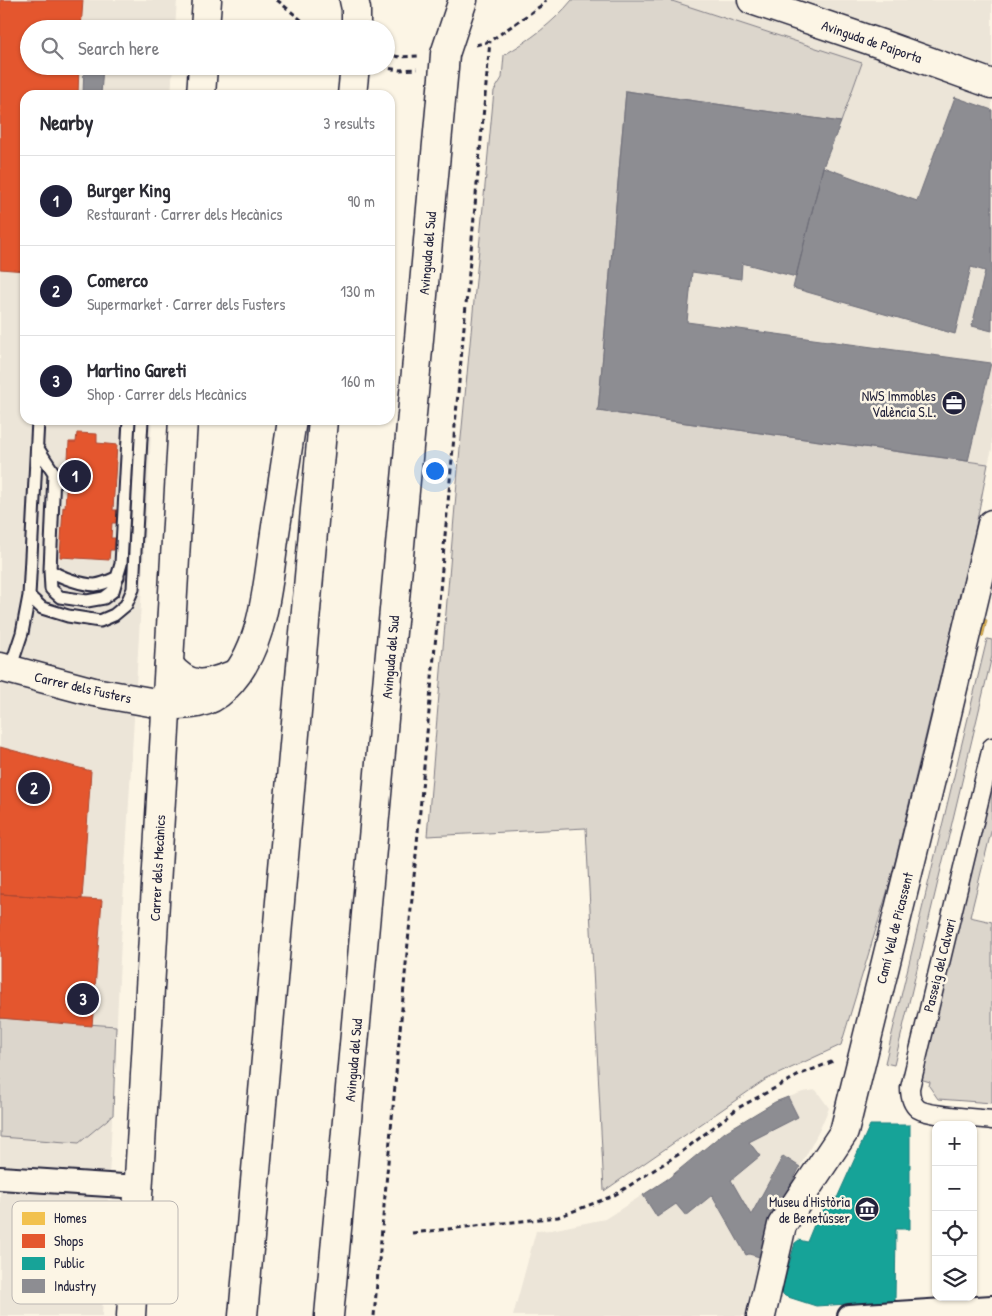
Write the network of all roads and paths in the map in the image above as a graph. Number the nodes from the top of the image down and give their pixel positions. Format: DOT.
graph roads {
  1 [pos="207,0"];
  2 [pos="278,0"];
  3 [pos="354,0"];
  4 [pos="463,0"];
  5 [pos="546,0"];
  6 [pos="752,0"];
  7 [pos="206,20"];
  8 [pos="301,20"];
  9 [pos="356,20"];
  10 [pos="490,40"];
  11 [pos="475,46"];
  12 [pos="395,56"];
  13 [pos="423,56"];
  14 [pos="395,69"];
  15 [pos="423,69"];
  16 [pos="202,75"];
  17 [pos="354,75"];
  18 [pos="992,84"];
  19 [pos="201,90"];
  20 [pos="353,90"];
  21 [pos="38,425"];
  22 [pos="129,425"];
  23 [pos="142,425"];
  24 [pos="183,425"];
  25 [pos="291,425"];
  26 [pos="323,425"];
  27 [pos="37,447"];
  28 [pos="992,524"];
  29 [pos="50,570"];
  30 [pos="118,577"];
  31 [pos="29,596"];
  32 [pos="169,665"];
  33 [pos="5,668"];
  34 [pos="236,673"];
  35 [pos="167,705"];
  36 [pos="992,747"];
  37 [pos="864,1049"];
  38 [pos="992,1120"];
  39 [pos="0,1178"];
  40 [pos="138,1187"];
  41 [pos="137,1201"];
  42 [pos="412,1233"];
  43 [pos="992,1307"];
  44 [pos="766,1315"];
  45 [pos="243,1316"];
  46 [pos="329,1316"];
  47 [pos="374,1316"];
  48 [pos="850,1316"];
  1 -- 7 [label="main road"];
  2 -- 8 [label="path"];
  3 -- 9 [label="main road"];
  4 -- 46 [label="main road, Avinguda del Sud"];
  5 -- 10 [label="path"];
  6 -- 18 [label="main road, Avinguda de Paiporta"];
  10 -- 11 [label="path"];
  10 -- 47 [label="path"];
  12 -- 13 [label="path"];
  14 -- 15 [label="path"];
  16 -- 19 [label="main road"];
  17 -- 20 [label="main road"];
  21 -- 27 [label="lane"];
  22 -- 30 [label="lane"];
  23 -- 31 [label="lane"];
  24 -- 32 [label="main road, Carrer dels Mecànics"];
  25 -- 34 [label="main road, Carrer dels Fusters"];
  26 -- 45 [label="main road"];
  27 -- 29 [label="lane"];
  27 -- 31 [label="lane"];
  28 -- 37 [label="main road, Camí Vell de Picassent"];
  29 -- 30 [label="lane"];
  29 -- 30 [label="lane"];
  31 -- 33 [label="lane"];
  32 -- 34 [label="main road"];
  32 -- 35 [label="main road, Carrer dels Mecànics"];
  33 -- 35 [label="main road, Carrer dels Fusters"];
  34 -- 35 [label="main road, Carrer dels Fusters"];
  35 -- 40 [label="main road, Carrer dels Mecànics"];
  36 -- 38 [label="street, Passeig del Calvari"];
  37 -- 42 [label="path"];
  37 -- 44 [label="main road, Camí Vell de Picassent"];
  39 -- 40 [label="street"];
  40 -- 41 [label="main road, Carrer dels Mecànics"];
  43 -- 48 [label="street"];
}
